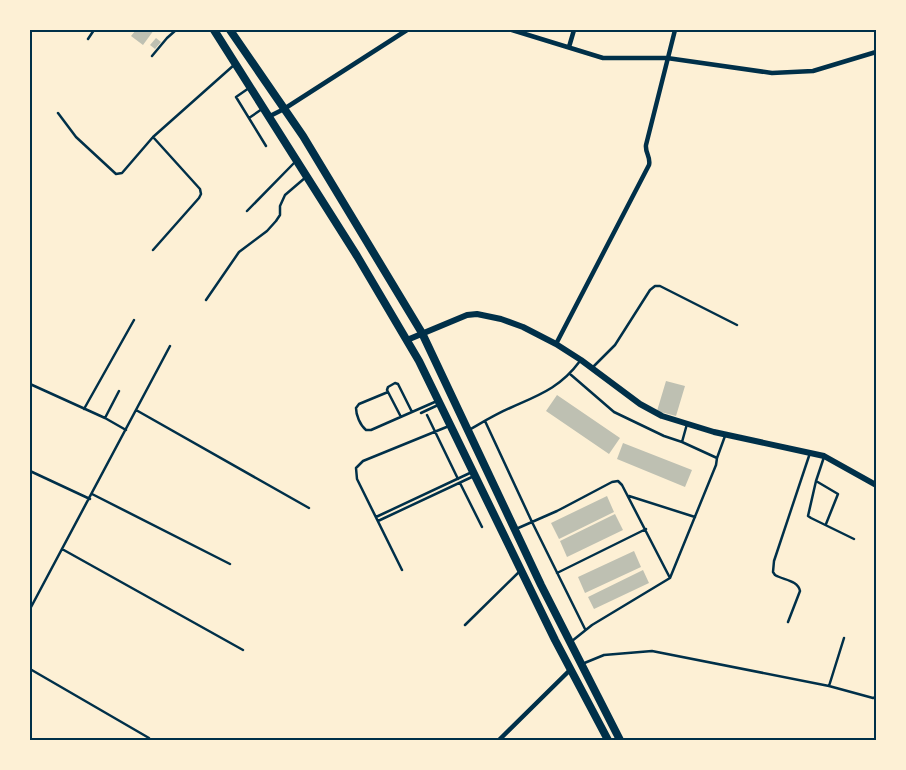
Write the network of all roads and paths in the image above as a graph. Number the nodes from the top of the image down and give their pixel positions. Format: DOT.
graph roads {
  1 [pos="94,30"];
  2 [pos="176,30"];
  3 [pos="214,30"];
  4 [pos="230,30"];
  5 [pos="407,30"];
  6 [pos="512,30"];
  7 [pos="574,30"];
  8 [pos="675,30"];
  9 [pos="88,39"];
  10 [pos="569,47"];
  11 [pos="876,52"];
  12 [pos="152,56"];
  13 [pos="668,58"];
  14 [pos="236,64"];
  15 [pos="250,87"];
  16 [pos="263,108"];
  17 [pos="284,109"];
  18 [pos="58,113"];
  19 [pos="268,117"];
  20 [pos="249,118"];
  21 [pos="153,137"];
  22 [pos="266,146"];
  23 [pos="296,161"];
  24 [pos="306,177"];
  25 [pos="247,211"];
  26 [pos="153,250"];
  27 [pos="206,300"];
  28 [pos="134,320"];
  29 [pos="737,325"];
  30 [pos="422,333"];
  31 [pos="407,340"];
  32 [pos="556,344"];
  33 [pos="170,346"];
  34 [pos="581,360"];
  35 [pos="592,368"];
  36 [pos="570,374"];
  37 [pos="30,384"];
  38 [pos="119,391"];
  39 [pos="388,392"];
  40 [pos="439,402"];
  41 [pos="84,409"];
  42 [pos="136,410"];
  43 [pos="412,412"];
  44 [pos="420,413"];
  45 [pos="427,415"];
  46 [pos="401,417"];
  47 [pos="105,418"];
  48 [pos="485,421"];
  49 [pos="687,424"];
  50 [pos="450,425"];
  51 [pos="126,430"];
  52 [pos="435,431"];
  53 [pos="468,431"];
  54 [pos="726,435"];
  55 [pos="682,442"];
  56 [pos="810,452"];
  57 [pos="824,456"];
  58 [pos="717,458"];
  59 [pos="30,471"];
  60 [pos="475,473"];
  61 [pos="459,481"];
  62 [pos="816,481"];
  63 [pos="876,484"];
  64 [pos="92,494"];
  65 [pos="628,495"];
  66 [pos="90,499"];
  67 [pos="309,508"];
  68 [pos="376,517"];
  69 [pos="695,517"];
  70 [pos="378,521"];
  71 [pos="532,522"];
  72 [pos="826,524"];
  73 [pos="482,527"];
  74 [pos="646,529"];
  75 [pos="515,530"];
  76 [pos="854,539"];
  77 [pos="62,549"];
  78 [pos="230,564"];
  79 [pos="402,570"];
  80 [pos="521,570"];
  81 [pos="557,573"];
  82 [pos="670,578"];
  83 [pos="30,609"];
  84 [pos="788,622"];
  85 [pos="464,626"];
  86 [pos="585,629"];
  87 [pos="844,638"];
  88 [pos="570,642"];
  89 [pos="243,650"];
  90 [pos="582,664"];
  91 [pos="30,669"];
  92 [pos="572,669"];
  93 [pos="829,686"];
  94 [pos="876,697"];
  95 [pos="149,738"];
  96 [pos="499,740"];
  97 [pos="608,740"];
  98 [pos="620,740"];
  1 -- 9 [label="lane"];
  2 -- 12 [label="lane"];
  3 -- 14 [label="highway"];
  4 -- 17 [label="highway"];
  5 -- 17 [label="street"];
  6 -- 10 [label="street"];
  7 -- 10 [label="street"];
  8 -- 13 [label="street"];
  10 -- 13 [label="street"];
  11 -- 13 [label="street"];
  13 -- 32 [label="street"];
  14 -- 15 [label="highway"];
  14 -- 21 [label="lane"];
  15 -- 16 [label="highway"];
  15 -- 20 [label="lane"];
  16 -- 19 [label="highway"];
  16 -- 20 [label="lane"];
  17 -- 19 [label="street"];
  17 -- 30 [label="highway"];
  18 -- 21 [label="lane"];
  19 -- 23 [label="highway"];
  20 -- 22 [label="lane"];
  21 -- 26 [label="lane"];
  23 -- 24 [label="highway"];
  23 -- 25 [label="lane"];
  24 -- 27 [label="lane"];
  24 -- 31 [label="highway"];
  28 -- 41 [label="lane"];
  29 -- 35 [label="lane"];
  30 -- 31 [label="main road"];
  30 -- 32 [label="main road"];
  30 -- 53 [label="highway"];
  31 -- 40 [label="highway"];
  32 -- 34 [label="main road"];
  33 -- 42 [label="lane"];
  34 -- 35 [label="main road"];
  34 -- 36 [label="lane"];
  35 -- 49 [label="main road"];
  36 -- 48 [label="lane"];
  36 -- 55 [label="lane"];
  37 -- 41 [label="lane"];
  38 -- 47 [label="lane"];
  39 -- 43 [label="lane"];
  39 -- 46 [label="lane"];
  39 -- 46 [label="lane"];
  40 -- 43 [label="lane"];
  40 -- 44 [label="lane"];
  40 -- 50 [label="highway"];
  41 -- 47 [label="lane"];
  42 -- 51 [label="lane"];
  42 -- 67 [label="lane"];
  43 -- 46 [label="lane"];
  45 -- 52 [label="lane"];
  47 -- 51 [label="lane"];
  48 -- 53 [label="lane"];
  48 -- 71 [label="lane"];
  49 -- 54 [label="main road"];
  49 -- 55 [label="lane"];
  50 -- 52 [label="lane"];
  50 -- 60 [label="highway"];
  51 -- 64 [label="lane"];
  52 -- 61 [label="lane"];
  52 -- 68 [label="lane"];
  53 -- 75 [label="highway"];
  54 -- 56 [label="main road"];
  54 -- 58 [label="lane"];
  55 -- 58 [label="lane"];
  56 -- 57 [label="main road"];
  56 -- 84 [label="lane"];
  57 -- 62 [label="lane"];
  57 -- 63 [label="main road"];
  58 -- 69 [label="lane"];
  59 -- 66 [label="lane"];
  60 -- 61 [label="lane"];
  60 -- 80 [label="highway"];
  61 -- 68 [label="lane"];
  61 -- 70 [label="lane"];
  61 -- 73 [label="lane"];
  62 -- 72 [label="lane"];
  62 -- 72 [label="lane"];
  64 -- 66 [label="lane"];
  64 -- 78 [label="lane"];
  65 -- 69 [label="lane"];
  65 -- 71 [label="lane"];
  65 -- 74 [label="lane"];
  66 -- 77 [label="lane"];
  68 -- 70 [label="lane"];
  69 -- 82 [label="lane"];
  70 -- 79 [label="lane"];
  71 -- 75 [label="lane"];
  71 -- 81 [label="lane"];
  72 -- 76 [label="lane"];
  74 -- 81 [label="lane"];
  74 -- 82 [label="lane"];
  75 -- 88 [label="highway"];
  77 -- 83 [label="lane"];
  77 -- 89 [label="lane"];
  80 -- 85 [label="lane"];
  80 -- 92 [label="highway"];
  81 -- 86 [label="lane"];
  82 -- 86 [label="lane"];
  86 -- 88 [label="lane"];
  87 -- 93 [label="lane"];
  88 -- 90 [label="highway"];
  90 -- 92 [label="highway"];
  90 -- 93 [label="lane"];
  90 -- 98 [label="highway"];
  91 -- 95 [label="lane"];
  92 -- 96 [label="street"];
  92 -- 97 [label="highway"];
  93 -- 94 [label="lane"];
}
